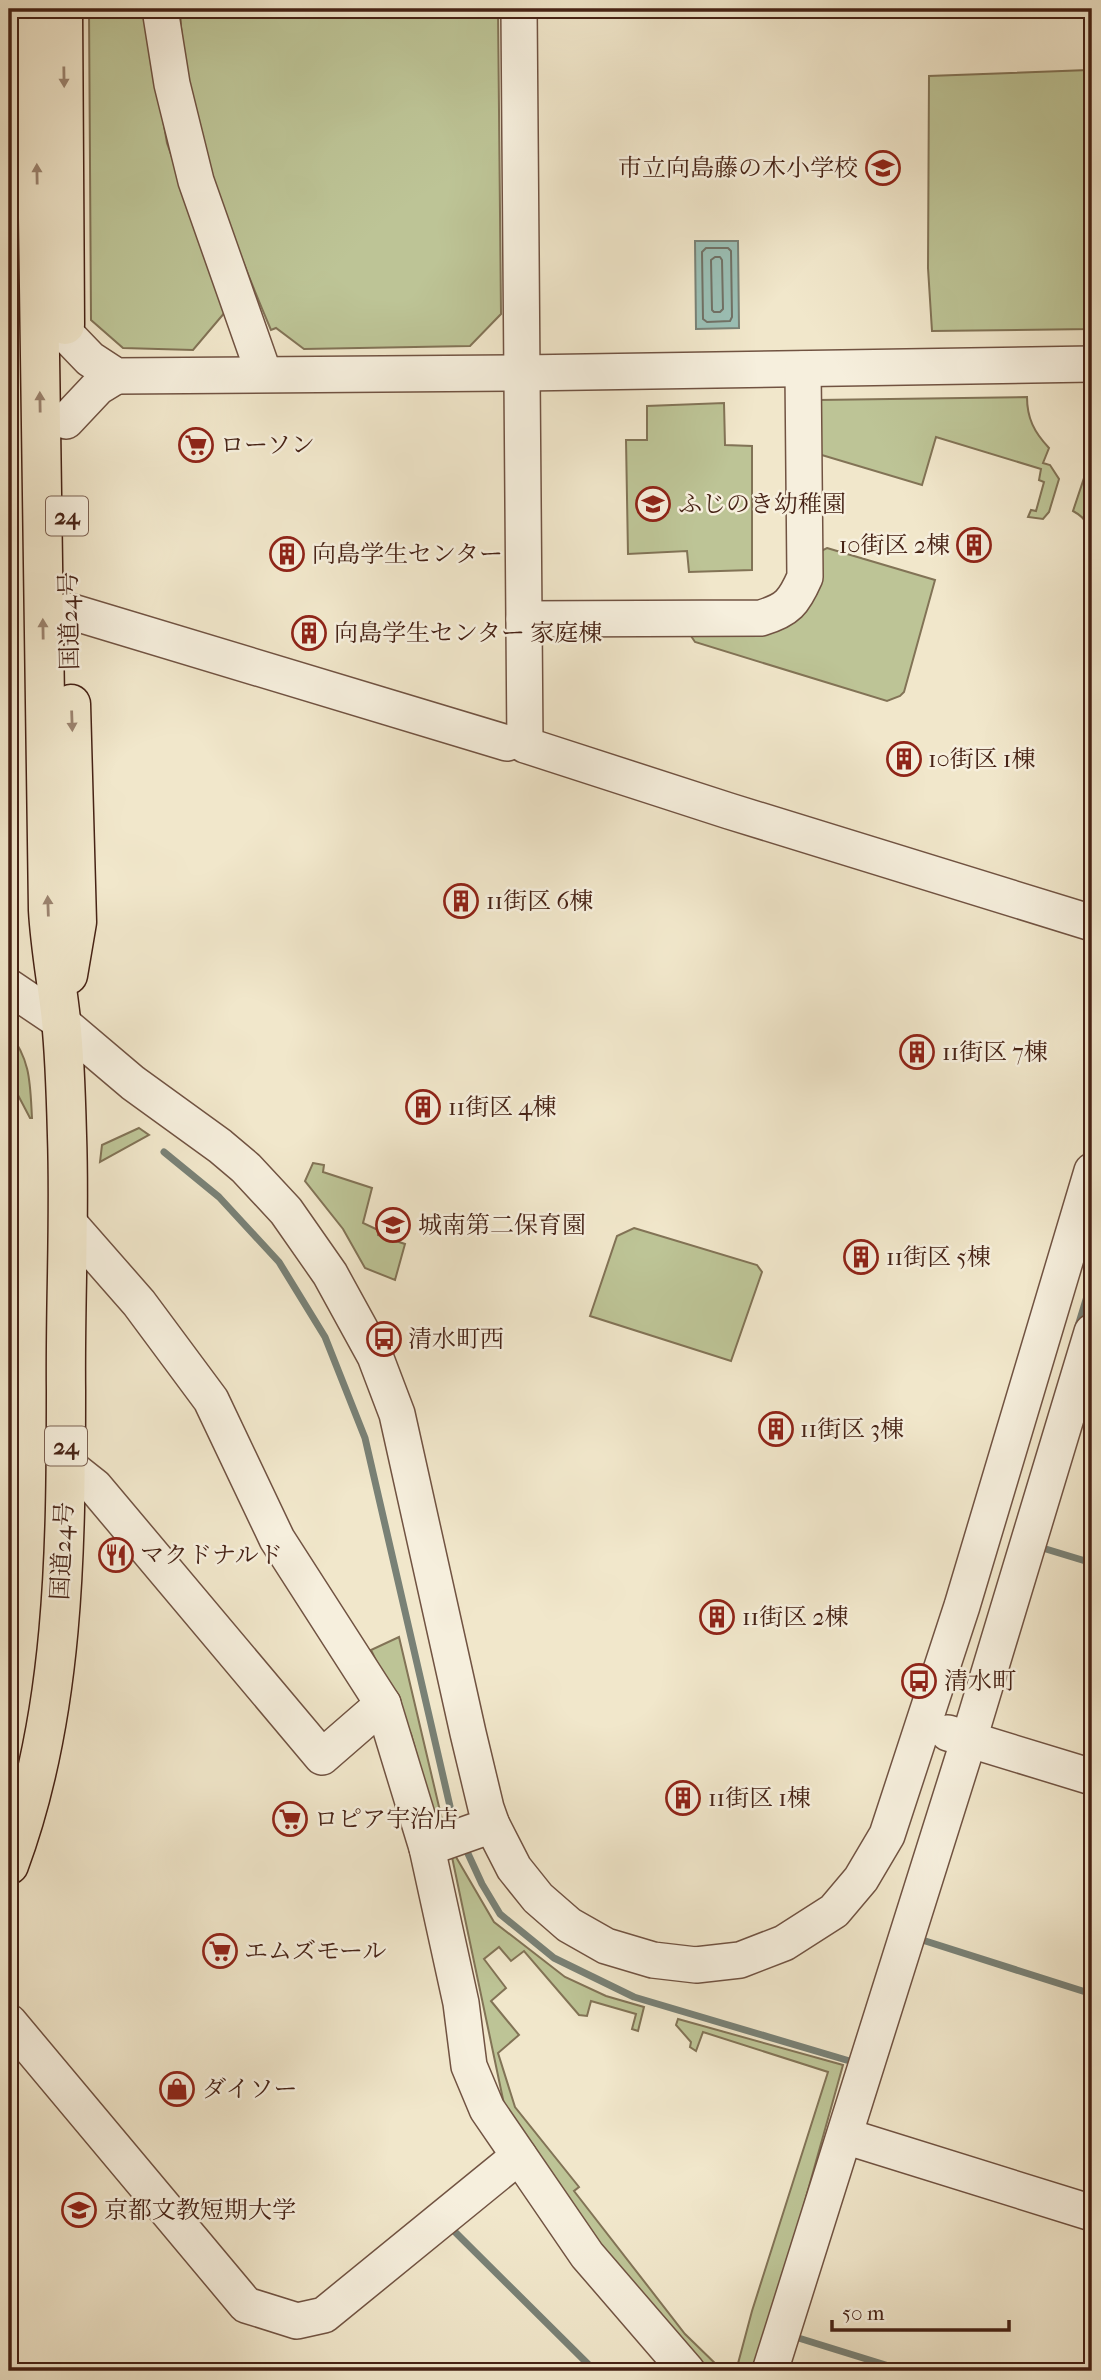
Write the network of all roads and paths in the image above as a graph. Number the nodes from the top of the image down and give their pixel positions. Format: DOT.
graph roads {
  1 [pos="35,9"];
  2 [pos="63,9"];
  3 [pos="160,9"];
  4 [pos="519,9"];
  5 [pos="65,333"];
  6 [pos="1092,364"];
  7 [pos="803,369"];
  8 [pos="522,373"];
  9 [pos="264,374"];
  10 [pos="116,376"];
  11 [pos="66,421"];
  12 [pos="69,611"];
  13 [pos="524,619"];
  14 [pos="516,744"];
  15 [pos="1092,923"];
  16 [pos="9,987"];
  17 [pos="61,1022"];
  18 [pos="1092,1171"];
  19 [pos="68,1222"];
  20 [pos="1090,1346"];
  21 [pos="66,1464"];
  22 [pos="383,1704"];
  23 [pos="952,1734"];
  24 [pos="1092,1777"];
  25 [pos="457,1837"];
  26 [pos="9,1865"];
  27 [pos="9,2022"];
  28 [pos="845,2136"];
  29 [pos="519,2156"];
  30 [pos="1092,2213"];
  31 [pos="778,2346"];
  32 [pos="687,2371"];
  17 -- 1 [label="highway, 国道24号 / 24, one-way"];
  2 -- 5 [label="highway, 国道24号 / 24, one-way"];
  3 -- 9 [label="street"];
  4 -- 8 [label="street"];
  5 -- 10 [label="street"];
  5 -- 11 [label="highway, 国道24号 / 24"];
  6 -- 7 [label="street"];
  7 -- 8 [label="street"];
  7 -- 13 [label="street"];
  8 -- 9 [label="street"];
  8 -- 13 [label="street"];
  9 -- 10 [label="street"];
  10 -- 11 [label="street"];
  11 -- 12 [label="highway, 国道24号 / 24"];
  12 -- 14 [label="street"];
  12 -- 17 [label="highway, 国道24号 / 24, one-way"];
  13 -- 14 [label="street"];
  14 -- 15 [label="street"];
  16 -- 17 [label="street"];
  17 -- 19 [label="highway, 国道24号 / 24"];
  17 -- 25 [label="street"];
  18 -- 23 [label="street"];
  19 -- 21 [label="highway, 国道24号 / 24"];
  19 -- 22 [label="street"];
  20 -- 23 [label="street"];
  21 -- 22 [label="street"];
  21 -- 26 [label="highway, 国道24号 / 24"];
  22 -- 25 [label="street"];
  23 -- 24 [label="street"];
  23 -- 25 [label="street"];
  23 -- 28 [label="street"];
  25 -- 29 [label="street"];
  27 -- 29 [label="street"];
  28 -- 30 [label="street"];
  28 -- 31 [label="street"];
  29 -- 32 [label="street"];
}
